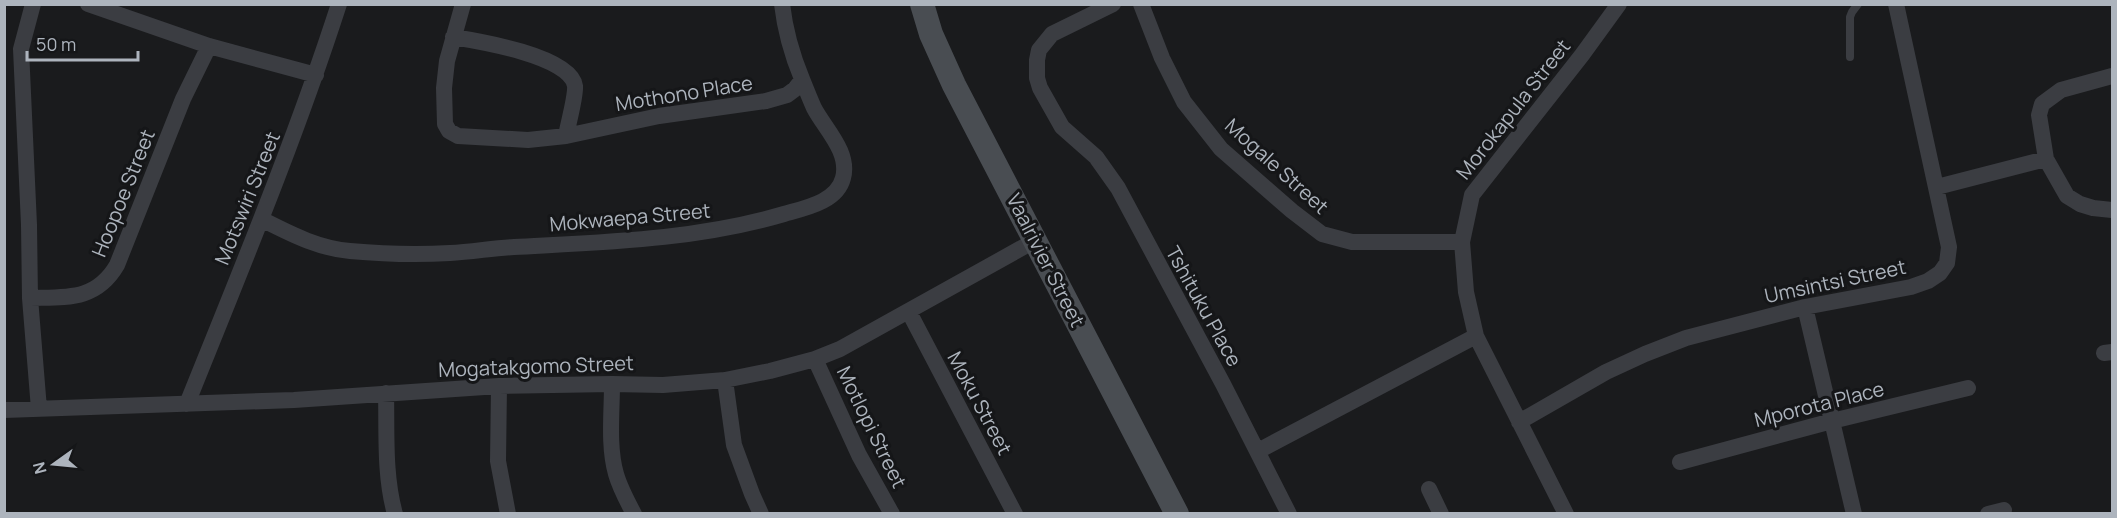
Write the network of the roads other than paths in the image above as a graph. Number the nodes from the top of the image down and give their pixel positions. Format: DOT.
graph roads {
  1 [pos="33,4"];
  2 [pos="88,4"];
  3 [pos="339,4"];
  4 [pos="463,4"];
  5 [pos="782,4"];
  6 [pos="922,4"];
  7 [pos="1113,4"];
  8 [pos="1141,4"];
  9 [pos="1619,4"];
  10 [pos="1858,4"];
  11 [pos="1896,4"];
  12 [pos="453,38"];
  13 [pos="209,46"];
  14 [pos="1850,57"];
  15 [pos="316,75"];
  16 [pos="2112,76"];
  17 [pos="802,80"];
  18 [pos="566,136"];
  19 [pos="2046,159"];
  20 [pos="1937,187"];
  21 [pos="2112,210"];
  22 [pos="261,219"];
  23 [pos="1036,240"];
  24 [pos="1462,242"];
  25 [pos="30,298"];
  26 [pos="1805,307"];
  27 [pos="909,312"];
  28 [pos="1476,336"];
  29 [pos="815,359"];
  30 [pos="725,380"];
  31 [pos="612,384"];
  32 [pos="499,386"];
  33 [pos="1968,388"];
  34 [pos="386,393"];
  35 [pos="187,404"];
  36 [pos="39,409"];
  37 [pos="4,411"];
  38 [pos="1832,421"];
  39 [pos="1519,422"];
  40 [pos="1258,452"];
  41 [pos="1680,462"];
  42 [pos="1429,489"];
  43 [pos="395,513"];
  44 [pos="508,513"];
  45 [pos="634,513"];
  46 [pos="761,513"];
  47 [pos="892,513"];
  48 [pos="1015,513"];
  49 [pos="1177,513"];
  50 [pos="1289,513"];
  51 [pos="1441,513"];
  52 [pos="1566,513"];
  53 [pos="1854,513"];
  1 -- 25 [label="street"];
  2 -- 13 [label="street"];
  3 -- 15 [label="street, Motswiri Street"];
  4 -- 12 [label="street, Mothono Place"];
  5 -- 17 [label="street, Mokwaepa Street"];
  6 -- 23 [label="street, Vaalrivier Street"];
  7 -- 40 [label="street, Tshituku Place"];
  8 -- 24 [label="street, Mogale Street"];
  9 -- 24 [label="street, Morokapula Street"];
  10 -- 14 [label="lane"];
  11 -- 20 [label="street, Umsintsi Street"];
  12 -- 18 [label="street"];
  12 -- 18 [label="street, Mothono Place"];
  13 -- 15 [label="street"];
  13 -- 25 [label="street, Hoopoe Street"];
  15 -- 22 [label="street, Motswiri Street"];
  16 -- 19 [label="street"];
  17 -- 18 [label="street, Mothono Place"];
  17 -- 22 [label="street, Mokwaepa Street"];
  19 -- 20 [label="street"];
  19 -- 21 [label="street"];
  20 -- 26 [label="street, Umsintsi Street"];
  22 -- 35 [label="street, Motswiri Street"];
  23 -- 27 [label="street, Mogatakgomo Street"];
  23 -- 49 [label="street, Vaalrivier Street"];
  24 -- 28 [label="street, Morokapula Street"];
  25 -- 36 [label="street"];
  26 -- 38 [label="street"];
  26 -- 39 [label="street, Umsintsi Street"];
  27 -- 29 [label="street, Mogatakgomo Street"];
  27 -- 48 [label="street, Moku Street"];
  28 -- 39 [label="street, Morokapula Street"];
  28 -- 40 [label="street"];
  29 -- 30 [label="street, Mogatakgomo Street"];
  29 -- 47 [label="street, Motlopi Street"];
  30 -- 31 [label="street, Mogatakgomo Street"];
  30 -- 46 [label="street"];
  31 -- 32 [label="street, Mogatakgomo Street"];
  31 -- 45 [label="street"];
  32 -- 34 [label="street, Mogatakgomo Street"];
  32 -- 44 [label="street"];
  33 -- 38 [label="street, Mporota Place"];
  34 -- 35 [label="street, Mogatakgomo Street"];
  34 -- 43 [label="street"];
  35 -- 36 [label="street, Mogatakgomo Street"];
  36 -- 37 [label="street, Mogatakgomo Street"];
  38 -- 41 [label="street, Mporota Place"];
  38 -- 53 [label="street"];
  39 -- 52 [label="street, Morokapula Street"];
  40 -- 50 [label="street, Tshituku Place"];
  42 -- 51 [label="street"];
}
